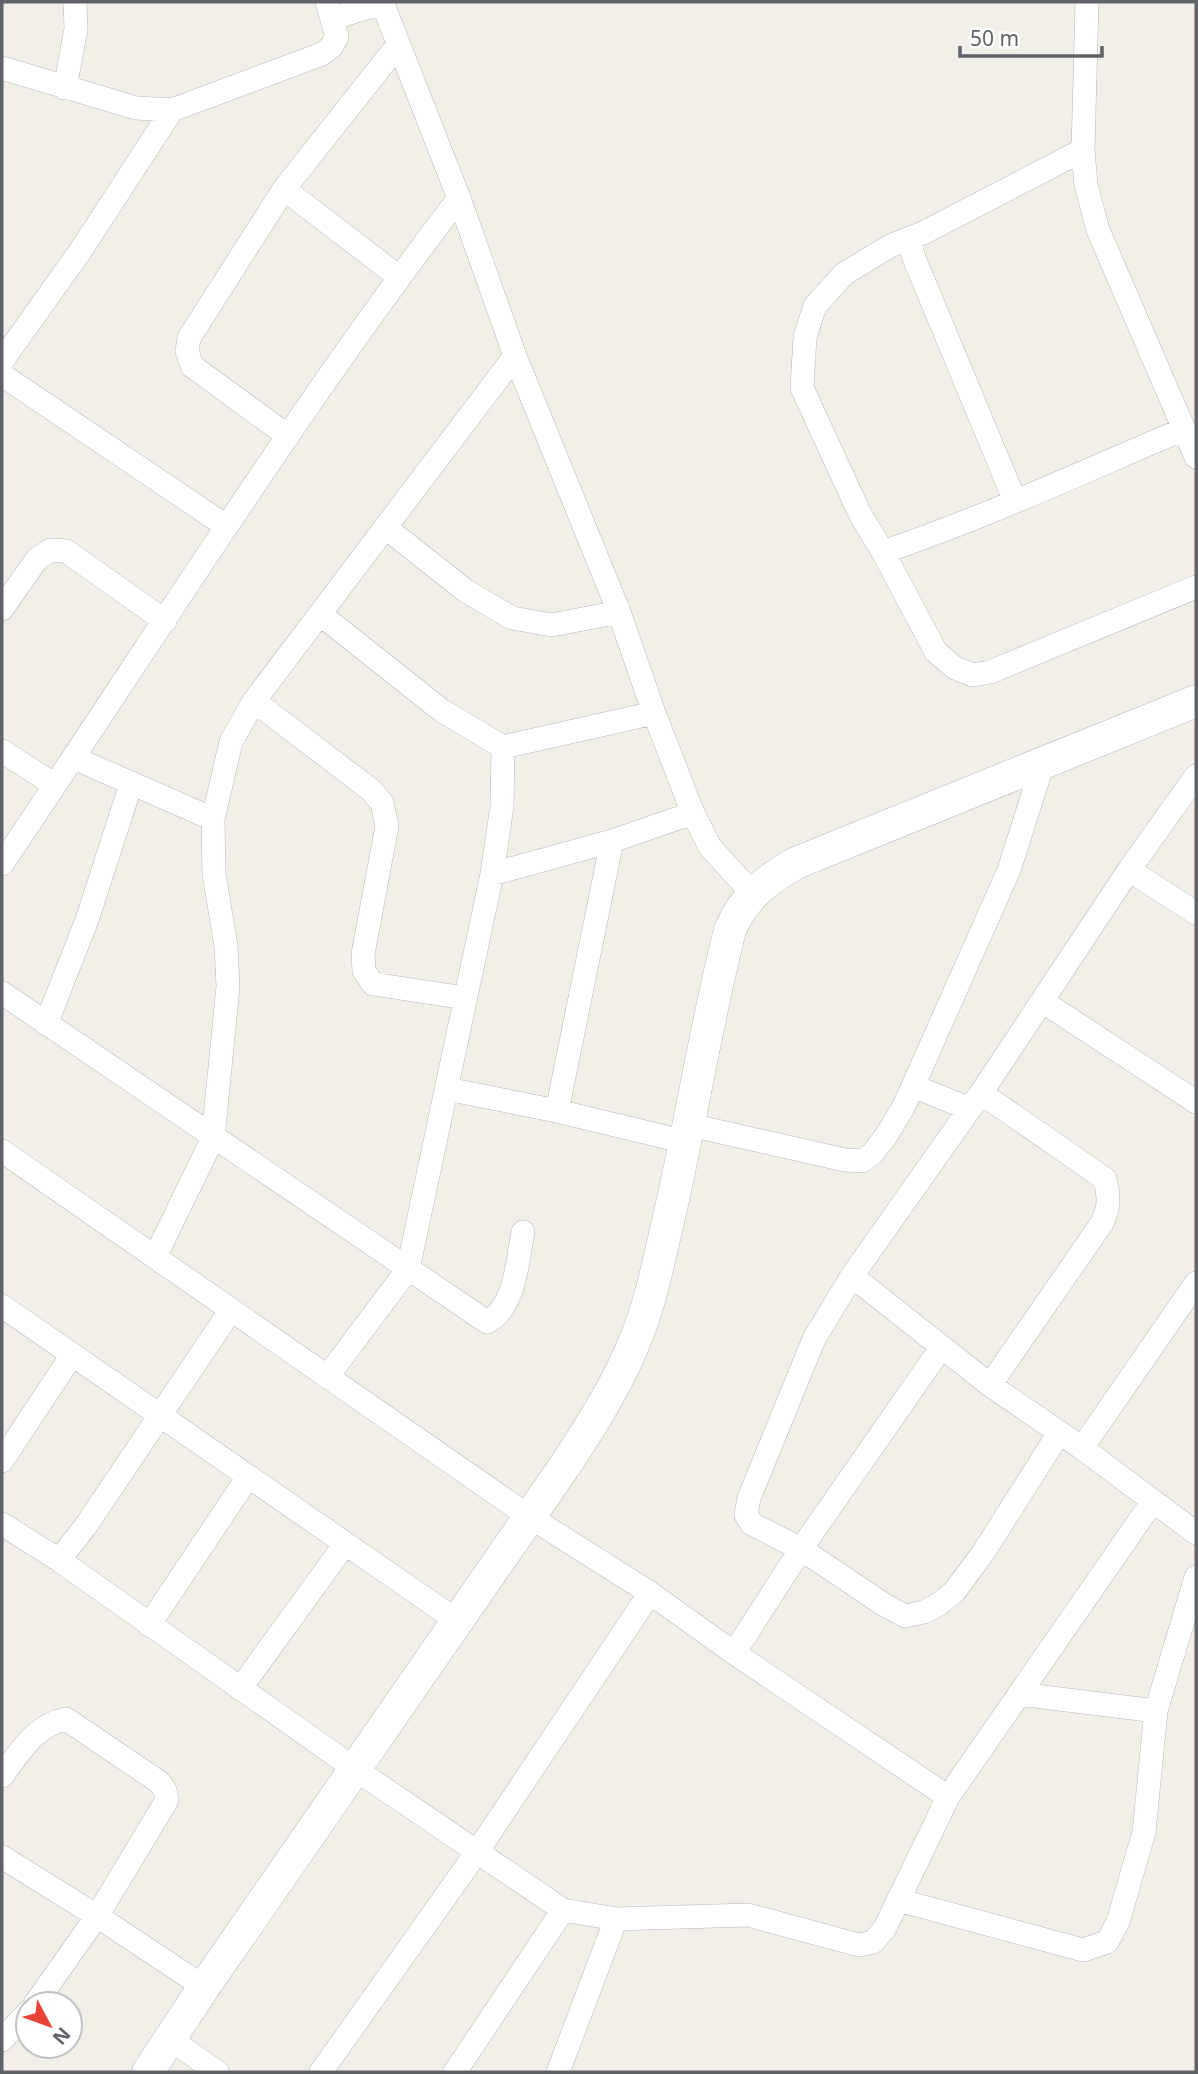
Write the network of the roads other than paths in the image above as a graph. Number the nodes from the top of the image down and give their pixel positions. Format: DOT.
graph roads {
  1 [pos="75,2"];
  2 [pos="382,2"];
  3 [pos="1087,2"];
  4 [pos="330,10"];
  5 [pos="397,45"];
  6 [pos="2,68"];
  7 [pos="65,88"];
  8 [pos="172,110"];
  9 [pos="1083,150"];
  10 [pos="284,189"];
  11 [pos="459,198"];
  12 [pos="908,239"];
  13 [pos="398,277"];
  14 [pos="515,356"];
  15 [pos="2,361"];
  16 [pos="2,375"];
  17 [pos="1184,429"];
  18 [pos="288,436"];
  19 [pos="1196,457"];
  20 [pos="1015,501"];
  21 [pos="226,526"];
  22 [pos="385,527"];
  23 [pos="883,552"];
  24 [pos="1196,587"];
  25 [pos="2,608"];
  26 [pos="619,612"];
  27 [pos="320,614"];
  28 [pos="165,621"];
  29 [pos="254,701"];
  30 [pos="1196,701"];
  31 [pos="654,713"];
  32 [pos="503,747"];
  33 [pos="2,751"];
  34 [pos="74,758"];
  35 [pos="1043,763"];
  36 [pos="1196,776"];
  37 [pos="131,784"];
  38 [pos="55,785"];
  39 [pos="693,813"];
  40 [pos="213,819"];
  41 [pos="612,841"];
  42 [pos="2,864"];
  43 [pos="1129,870"];
  44 [pos="492,874"];
  45 [pos="752,893"];
  46 [pos="1196,912"];
  47 [pos="2,993"];
  48 [pos="465,998"];
  49 [pos="1042,1000"];
  50 [pos="46,1024"];
  51 [pos="914,1086"];
  52 [pos="447,1089"];
  53 [pos="975,1101"];
  54 [pos="1196,1102"];
  55 [pos="557,1111"];
  56 [pos="688,1134"];
  57 [pos="213,1138"];
  58 [pos="2,1151"];
  59 [pos="523,1232"];
  60 [pos="155,1258"];
  61 [pos="408,1269"];
  62 [pos="852,1276"];
  63 [pos="1196,1283"];
  64 [pos="2,1306"];
  65 [pos="231,1310"];
  66 [pos="941,1348"];
  67 [pos="72,1355"];
  68 [pos="327,1377"];
  69 [pos="990,1385"];
  70 [pos="160,1417"];
  71 [pos="1059,1433"];
  72 [pos="1082,1448"];
  73 [pos="2,1461"];
  74 [pos="248,1477"];
  75 [pos="1153,1501"];
  76 [pos="530,1517"];
  77 [pos="2,1524"];
  78 [pos="1196,1533"];
  79 [pos="345,1544"];
  80 [pos="801,1549"];
  81 [pos="58,1560"];
  82 [pos="1196,1577"];
  83 [pos="650,1593"];
  84 [pos="456,1620"];
  85 [pos="149,1625"];
  86 [pos="734,1653"];
  87 [pos="240,1689"];
  88 [pos="1019,1694"];
  89 [pos="1156,1711"];
  90 [pos="355,1769"];
  91 [pos="2,1776"];
  92 [pos="948,1797"];
  93 [pos="477,1852"];
  94 [pos="2,1857"];
  95 [pos="898,1900"];
  96 [pos="564,1910"];
  97 [pos="97,1916"];
  98 [pos="616,1919"];
  99 [pos="204,1987"];
  100 [pos="45,1990"];
  101 [pos="14,2027"];
  102 [pos="170,2039"];
  103 [pos="2,2040"];
  104 [pos="148,2072"];
  105 [pos="217,2072"];
  106 [pos="321,2072"];
  107 [pos="455,2072"];
  108 [pos="558,2072"];
  1 -- 7 [label="street"];
  2 -- 4 [label="street"];
  2 -- 5 [label="street"];
  3 -- 9 [label="street"];
  4 -- 8 [label="street"];
  5 -- 10 [label="street"];
  5 -- 11 [label="street"];
  6 -- 7 [label="street"];
  7 -- 8 [label="street"];
  8 -- 15 [label="street"];
  9 -- 12 [label="street"];
  9 -- 17 [label="street"];
  10 -- 13 [label="street"];
  10 -- 18 [label="street"];
  11 -- 13 [label="street"];
  11 -- 14 [label="street"];
  12 -- 20 [label="street"];
  12 -- 23 [label="street"];
  13 -- 18 [label="street"];
  14 -- 22 [label="street"];
  14 -- 26 [label="street"];
  16 -- 21 [label="street"];
  17 -- 19 [label="street"];
  17 -- 20 [label="street"];
  18 -- 21 [label="street"];
  20 -- 23 [label="street"];
  21 -- 28 [label="street"];
  22 -- 26 [label="street"];
  22 -- 27 [label="street"];
  23 -- 24 [label="street"];
  25 -- 28 [label="street"];
  26 -- 31 [label="street"];
  27 -- 29 [label="street"];
  27 -- 32 [label="street"];
  28 -- 34 [label="street"];
  29 -- 40 [label="street"];
  29 -- 48 [label="street"];
  30 -- 35 [label="main road"];
  31 -- 32 [label="street"];
  31 -- 39 [label="street"];
  32 -- 44 [label="street"];
  33 -- 38 [label="street"];
  34 -- 37 [label="street"];
  34 -- 38 [label="street"];
  35 -- 45 [label="main road"];
  35 -- 51 [label="street"];
  36 -- 43 [label="street"];
  37 -- 40 [label="street"];
  37 -- 50 [label="street"];
  38 -- 42 [label="street"];
  39 -- 41 [label="street"];
  39 -- 45 [label="street"];
  40 -- 57 [label="street"];
  41 -- 44 [label="street"];
  41 -- 55 [label="street"];
  43 -- 46 [label="street"];
  43 -- 49 [label="street"];
  44 -- 48 [label="street"];
  45 -- 56 [label="main road"];
  47 -- 50 [label="street"];
  48 -- 52 [label="street"];
  49 -- 53 [label="street"];
  49 -- 54 [label="street"];
  50 -- 57 [label="street"];
  51 -- 53 [label="street"];
  51 -- 56 [label="street"];
  52 -- 55 [label="street"];
  52 -- 61 [label="street"];
  53 -- 62 [label="street"];
  53 -- 69 [label="street"];
  55 -- 56 [label="street"];
  56 -- 76 [label="main road"];
  57 -- 60 [label="street"];
  57 -- 61 [label="street"];
  58 -- 60 [label="street"];
  59 -- 61 [label="street"];
  60 -- 65 [label="street"];
  61 -- 68 [label="street"];
  62 -- 66 [label="street"];
  62 -- 80 [label="street"];
  63 -- 72 [label="street"];
  64 -- 67 [label="street"];
  65 -- 68 [label="street"];
  65 -- 70 [label="street"];
  66 -- 69 [label="street"];
  66 -- 80 [label="street"];
  67 -- 70 [label="street"];
  67 -- 73 [label="street"];
  68 -- 76 [label="street"];
  69 -- 71 [label="street"];
  70 -- 74 [label="street"];
  70 -- 81 [label="street"];
  71 -- 72 [label="street"];
  71 -- 80 [label="street"];
  72 -- 75 [label="street"];
  74 -- 79 [label="street"];
  74 -- 85 [label="street"];
  75 -- 78 [label="street"];
  75 -- 88 [label="street"];
  76 -- 83 [label="street"];
  76 -- 84 [label="main road"];
  77 -- 81 [label="street"];
  79 -- 84 [label="street"];
  79 -- 87 [label="street"];
  80 -- 86 [label="street"];
  81 -- 85 [label="street"];
  82 -- 89 [label="street"];
  83 -- 86 [label="street"];
  83 -- 93 [label="street"];
  84 -- 90 [label="main road"];
  85 -- 87 [label="street"];
  86 -- 92 [label="street"];
  87 -- 90 [label="street"];
  88 -- 89 [label="street"];
  88 -- 92 [label="street"];
  89 -- 95 [label="street"];
  90 -- 93 [label="street"];
  90 -- 99 [label="main road"];
  91 -- 97 [label="street"];
  92 -- 95 [label="street"];
  93 -- 96 [label="street"];
  93 -- 106 [label="street"];
  94 -- 97 [label="street"];
  95 -- 98 [label="street"];
  96 -- 98 [label="street"];
  96 -- 107 [label="street"];
  97 -- 99 [label="street"];
  97 -- 100 [label="street"];
  98 -- 108 [label="street"];
  99 -- 102 [label="main road"];
  101 -- 103 [label="street"];
  102 -- 104 [label="main road"];
  102 -- 105 [label="street"];
}
